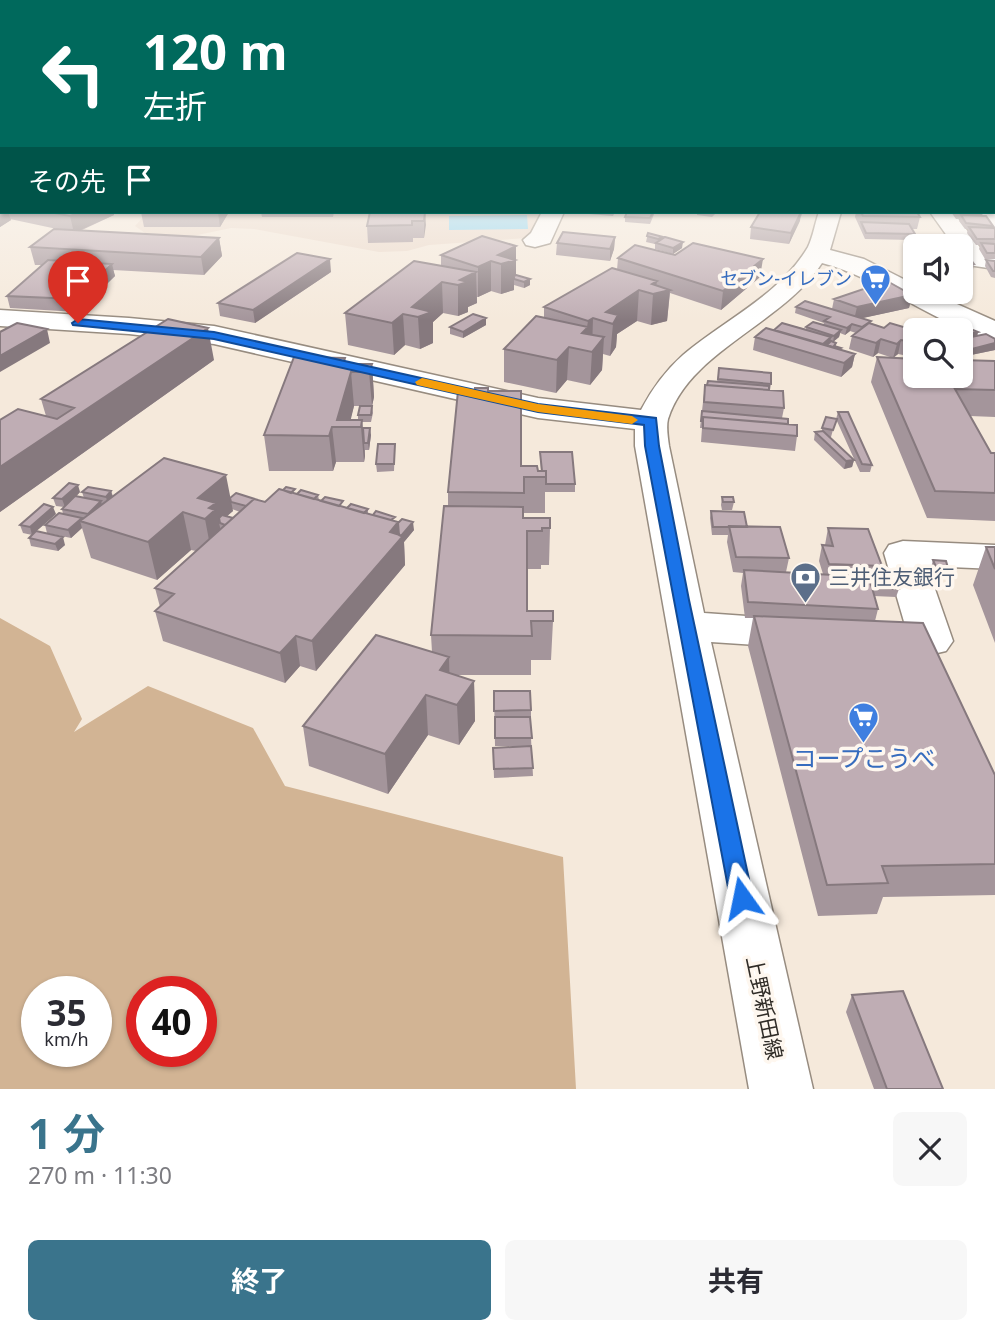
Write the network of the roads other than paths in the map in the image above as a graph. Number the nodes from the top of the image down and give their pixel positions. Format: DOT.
graph roads {
  1 [pos="548,220"];
  2 [pos="829,220"];
  3 [pos="947,220"];
  4 [pos="535,240"];
  5 [pos="815,254"];
  6 [pos="995,261"];
  7 [pos="0,318"];
  8 [pos="995,331"];
  9 [pos="651,421"];
  10 [pos="995,557"];
  11 [pos="686,626"];
  12 [pos="781,1089"];
  1 -- 4 [label="street"];
  2 -- 5 [label="street"];
  3 -- 6 [label="street"];
  5 -- 8 [label="street"];
  5 -- 9 [label="street"];
  7 -- 9 [label="street"];
  9 -- 11 [label="street, 上野新田線"];
  10 -- 11 [label="street"];
  11 -- 12 [label="street, 上野新田線"];
}
